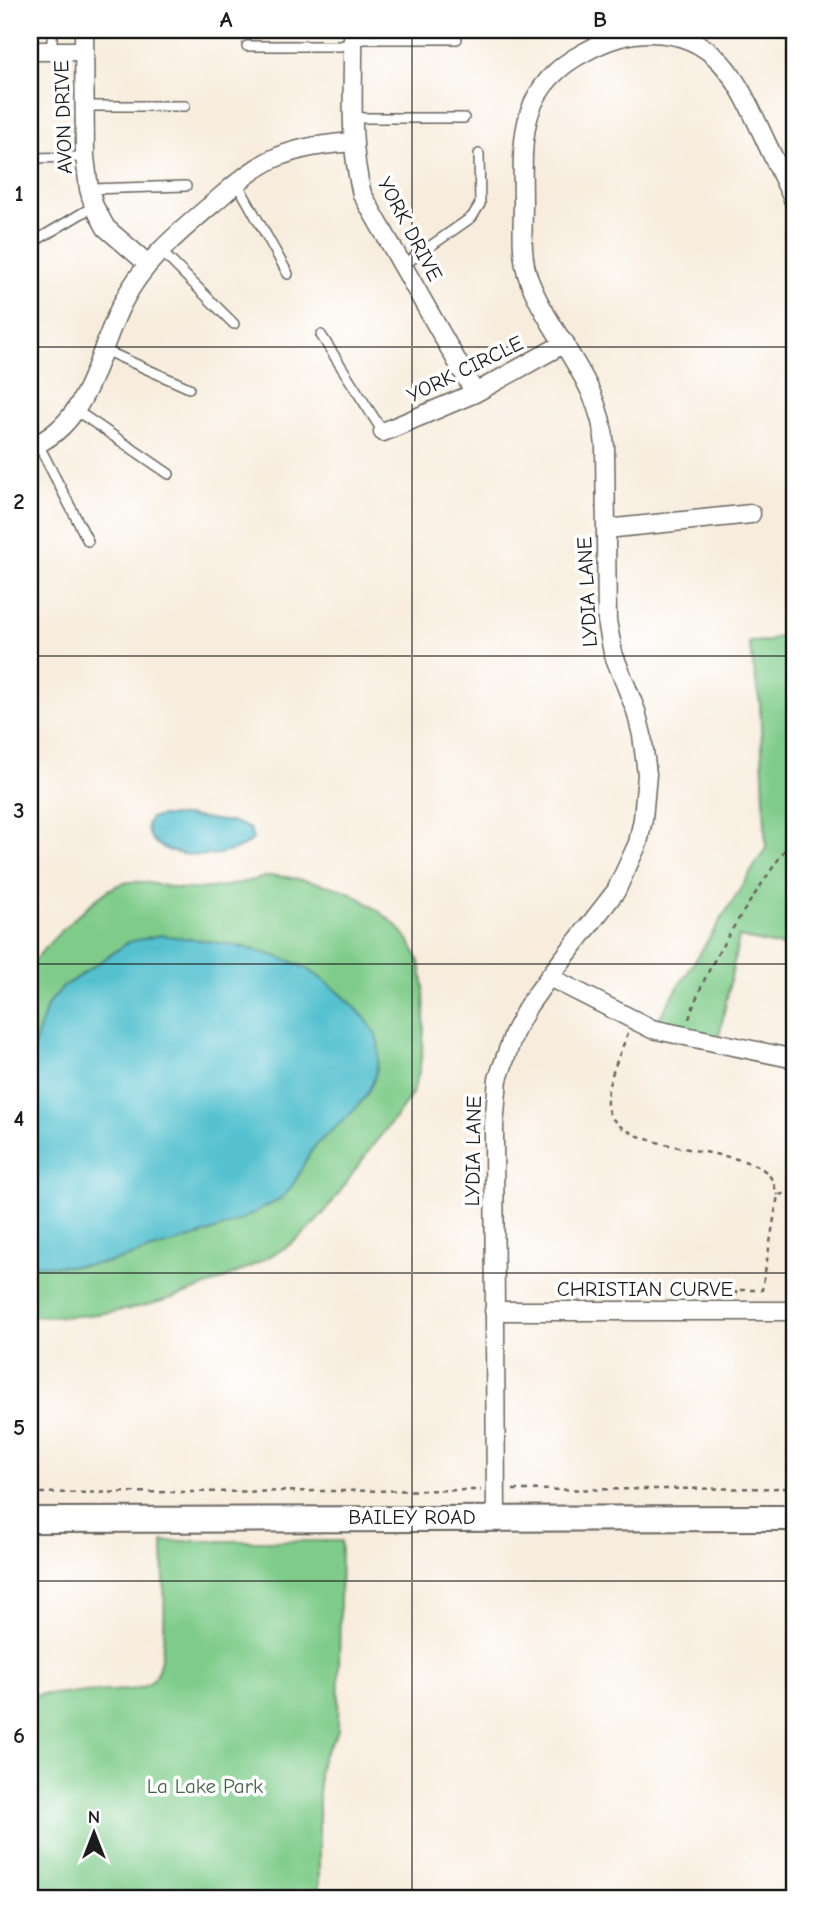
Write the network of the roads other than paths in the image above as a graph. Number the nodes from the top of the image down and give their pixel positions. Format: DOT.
graph roads {
  1 [pos="52,30"];
  2 [pos="84,30"];
  3 [pos="353,36"];
  4 [pos="457,39"];
  5 [pos="247,46"];
  6 [pos="30,51"];
  7 [pos="52,51"];
  8 [pos="84,51"];
  9 [pos="85,106"];
  10 [pos="185,106"];
  11 [pos="354,118"];
  12 [pos="464,118"];
  13 [pos="353,142"];
  14 [pos="479,154"];
  15 [pos="30,158"];
  16 [pos="85,158"];
  17 [pos="237,183"];
  18 [pos="186,186"];
  19 [pos="92,198"];
  20 [pos="795,203"];
  21 [pos="30,244"];
  22 [pos="154,257"];
  23 [pos="402,266"];
  24 [pos="288,274"];
  25 [pos="234,324"];
  26 [pos="321,335"];
  27 [pos="565,343"];
  28 [pos="102,349"];
  29 [pos="188,388"];
  30 [pos="475,393"];
  31 [pos="77,411"];
  32 [pos="383,432"];
  33 [pos="34,445"];
  34 [pos="169,474"];
  35 [pos="751,514"];
  36 [pos="607,529"];
  37 [pos="88,541"];
  38 [pos="549,977"];
  39 [pos="795,1059"];
  40 [pos="494,1311"];
  41 [pos="795,1311"];
  42 [pos="496,1517"];
  43 [pos="795,1518"];
  44 [pos="30,1520"];
  1 -- 7 [label="lane"];
  2 -- 8 [label="street, AVON DRIVE"];
  3 -- 4 [label="lane"];
  3 -- 5 [label="lane"];
  3 -- 11 [label="street, YORK DRIVE"];
  6 -- 7 [label="street"];
  7 -- 8 [label="street"];
  8 -- 9 [label="street, AVON DRIVE"];
  9 -- 10 [label="lane"];
  9 -- 16 [label="street, AVON DRIVE"];
  11 -- 12 [label="lane"];
  11 -- 13 [label="street, YORK DRIVE"];
  13 -- 17 [label="street"];
  13 -- 23 [label="street, YORK DRIVE"];
  14 -- 23 [label="lane"];
  15 -- 16 [label="lane"];
  16 -- 19 [label="street, AVON DRIVE"];
  17 -- 22 [label="street"];
  17 -- 24 [label="lane"];
  18 -- 19 [label="lane"];
  19 -- 21 [label="lane"];
  19 -- 22 [label="street, AVON DRIVE"];
  20 -- 27 [label="street, LYDIA LANE"];
  22 -- 25 [label="lane"];
  22 -- 28 [label="street"];
  23 -- 30 [label="street, YORK DRIVE"];
  26 -- 32 [label="lane"];
  27 -- 30 [label="street, YORK CIRCLE"];
  27 -- 36 [label="street, LYDIA LANE"];
  28 -- 29 [label="lane"];
  28 -- 31 [label="street"];
  30 -- 32 [label="street, YORK CIRCLE"];
  31 -- 33 [label="street"];
  31 -- 34 [label="lane"];
  33 -- 37 [label="lane"];
  35 -- 36 [label="street"];
  36 -- 38 [label="street, LYDIA LANE"];
  38 -- 39 [label="street"];
  38 -- 40 [label="street, LYDIA LANE"];
  40 -- 41 [label="street, CHRISTIAN CURVE"];
  40 -- 42 [label="street, LYDIA LANE"];
  42 -- 43 [label="main road, BAILEY ROAD"];
  42 -- 44 [label="main road, BAILEY ROAD"];
}
